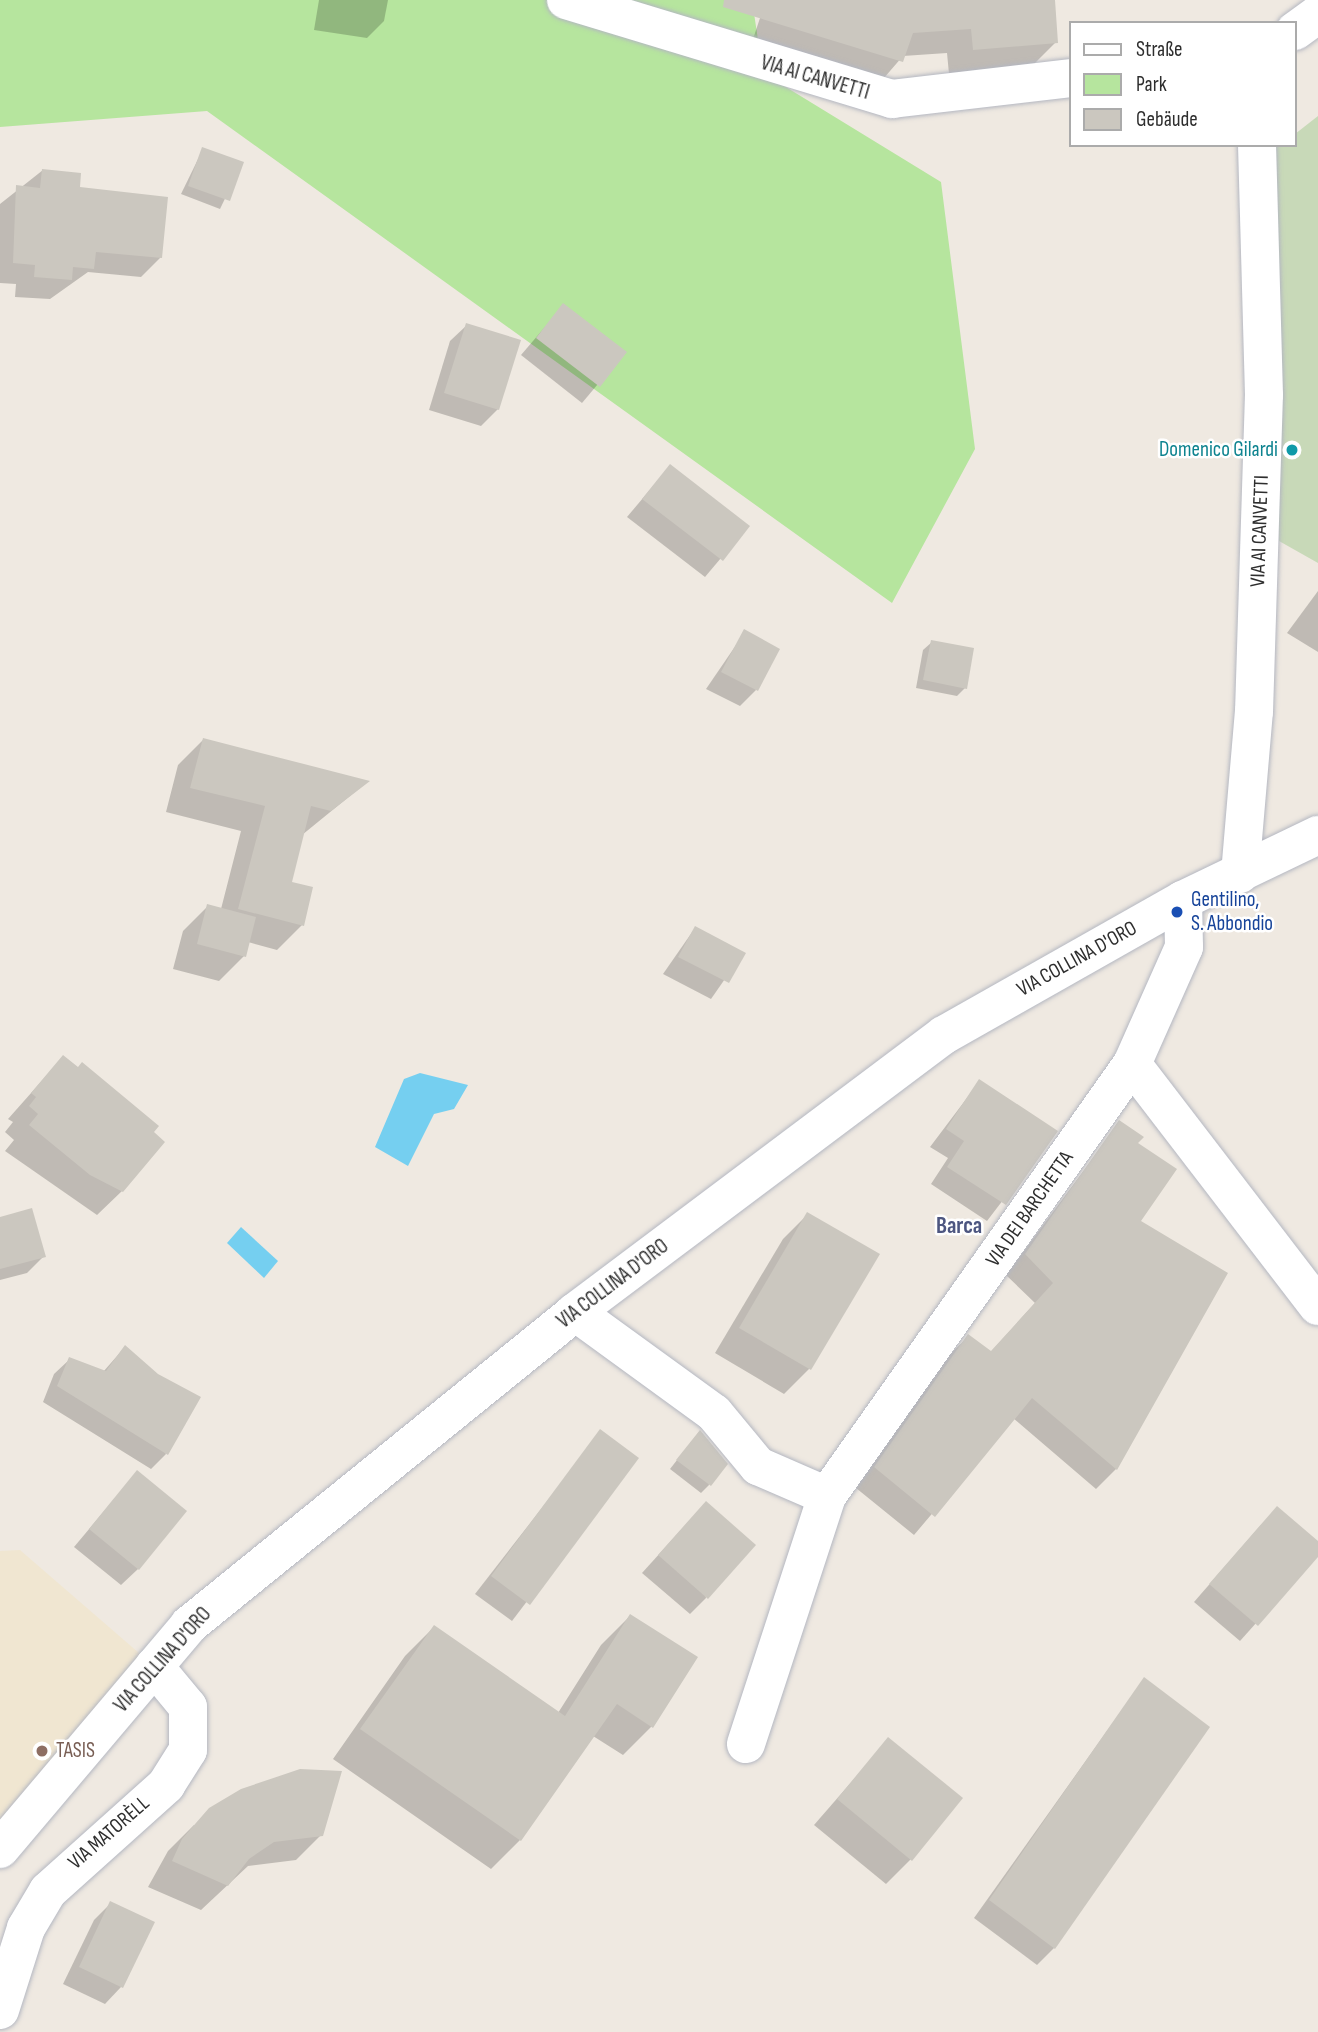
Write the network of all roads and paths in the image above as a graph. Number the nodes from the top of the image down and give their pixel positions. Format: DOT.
graph roads {
  1 [pos="566,0"];
  2 [pos="1318,14"];
  3 [pos="1297,30"];
  4 [pos="1070,78"];
  5 [pos="1257,147"];
  6 [pos="1318,835"];
  7 [pos="1240,874"];
  8 [pos="1184,900"];
  9 [pos="1132,1063"];
  10 [pos="1318,1306"];
  11 [pos="575,1312"];
  12 [pos="827,1496"];
  13 [pos="154,1666"];
  14 [pos="746,1744"];
  15 [pos="0,1849"];
  16 [pos="0,2010"];
  1 -- 4 [label="street, VIA AI CANVETTI"];
  2 -- 3 [label="street"];
  5 -- 7 [label="street, VIA AI CANVETTI"];
  6 -- 7 [label="street, VIA COLLINA D'ORO"];
  7 -- 8 [label="street, VIA COLLINA D'ORO"];
  8 -- 9 [label="street, VIA DEI BARCHETTA"];
  8 -- 11 [label="street, VIA COLLINA D'ORO"];
  9 -- 10 [label="street"];
  9 -- 12 [label="street, VIA DEI BARCHETTA"];
  11 -- 12 [label="street"];
  11 -- 13 [label="street, VIA COLLINA D'ORO"];
  12 -- 14 [label="street, VIA DEI BARCHETTA"];
  13 -- 15 [label="street, VIA COLLINA D'ORO"];
  13 -- 16 [label="street, VIA MATORÈLL"];
}
